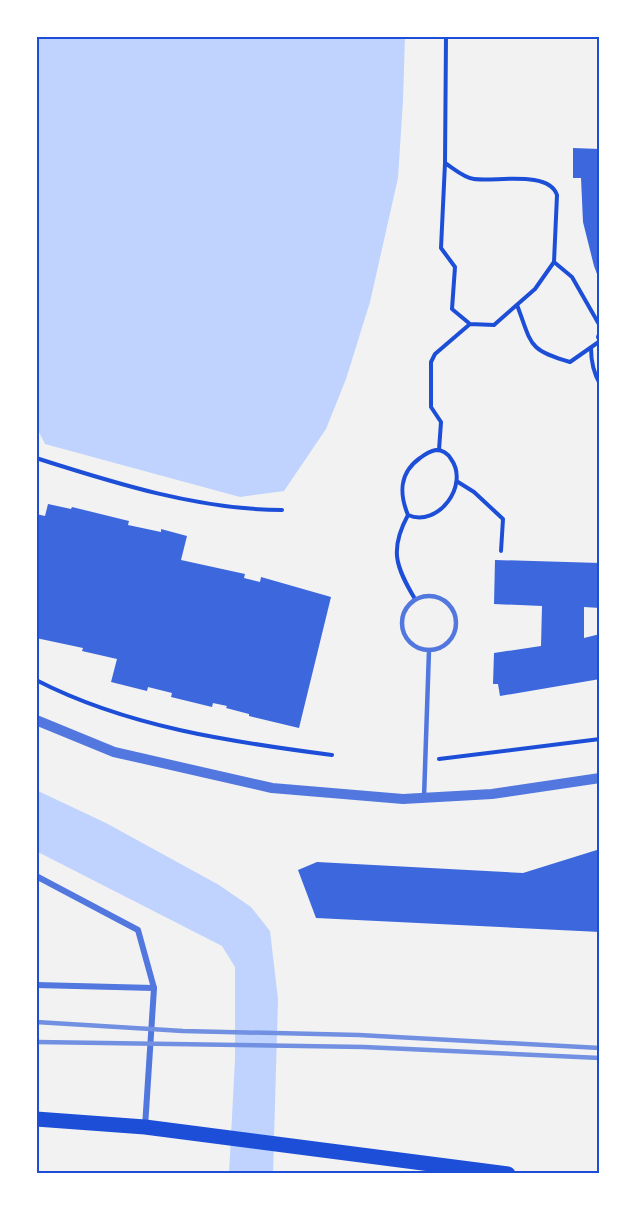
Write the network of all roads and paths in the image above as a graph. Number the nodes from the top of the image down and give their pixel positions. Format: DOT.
graph roads {
  1 [pos="446,36"];
  2 [pos="445,163"];
  3 [pos="554,262"];
  4 [pos="517,305"];
  5 [pos="470,324"];
  6 [pos="600,326"];
  7 [pos="600,332"];
  8 [pos="600,341"];
  9 [pos="591,348"];
  10 [pos="600,384"];
  11 [pos="439,450"];
  12 [pos="36,458"];
  13 [pos="458,483"];
  14 [pos="282,510"];
  15 [pos="408,515"];
  16 [pos="501,551"];
  17 [pos="415,599"];
  18 [pos="429,650"];
  19 [pos="36,680"];
  20 [pos="36,720"];
  21 [pos="600,739"];
  22 [pos="332,755"];
  23 [pos="439,759"];
  24 [pos="600,778"];
  25 [pos="424,798"];
  26 [pos="36,876"];
  27 [pos="36,985"];
  28 [pos="154,988"];
  29 [pos="36,1119"];
  30 [pos="145,1127"];
  31 [pos="508,1174"];
  1 -- 2 [label="path"];
  2 -- 3 [label="path"];
  2 -- 5 [label="path"];
  3 -- 4 [label="path"];
  3 -- 6 [label="path"];
  4 -- 5 [label="path"];
  4 -- 9 [label="path"];
  5 -- 11 [label="path"];
  7 -- 8 [label="path"];
  8 -- 9 [label="path"];
  9 -- 10 [label="path"];
  11 -- 13 [label="path"];
  11 -- 15 [label="path"];
  12 -- 14 [label="path"];
  13 -- 15 [label="path"];
  13 -- 16 [label="path"];
  15 -- 17 [label="path"];
  17 -- 18 [label="lane"];
  17 -- 18 [label="lane"];
  18 -- 25 [label="lane"];
  19 -- 22 [label="path"];
  20 -- 25 [label="street"];
  21 -- 23 [label="path"];
  24 -- 25 [label="street"];
  26 -- 28 [label="street"];
  27 -- 28 [label="street"];
  28 -- 30 [label="street"];
  29 -- 30 [label="main road"];
  30 -- 31 [label="main road"];
}
